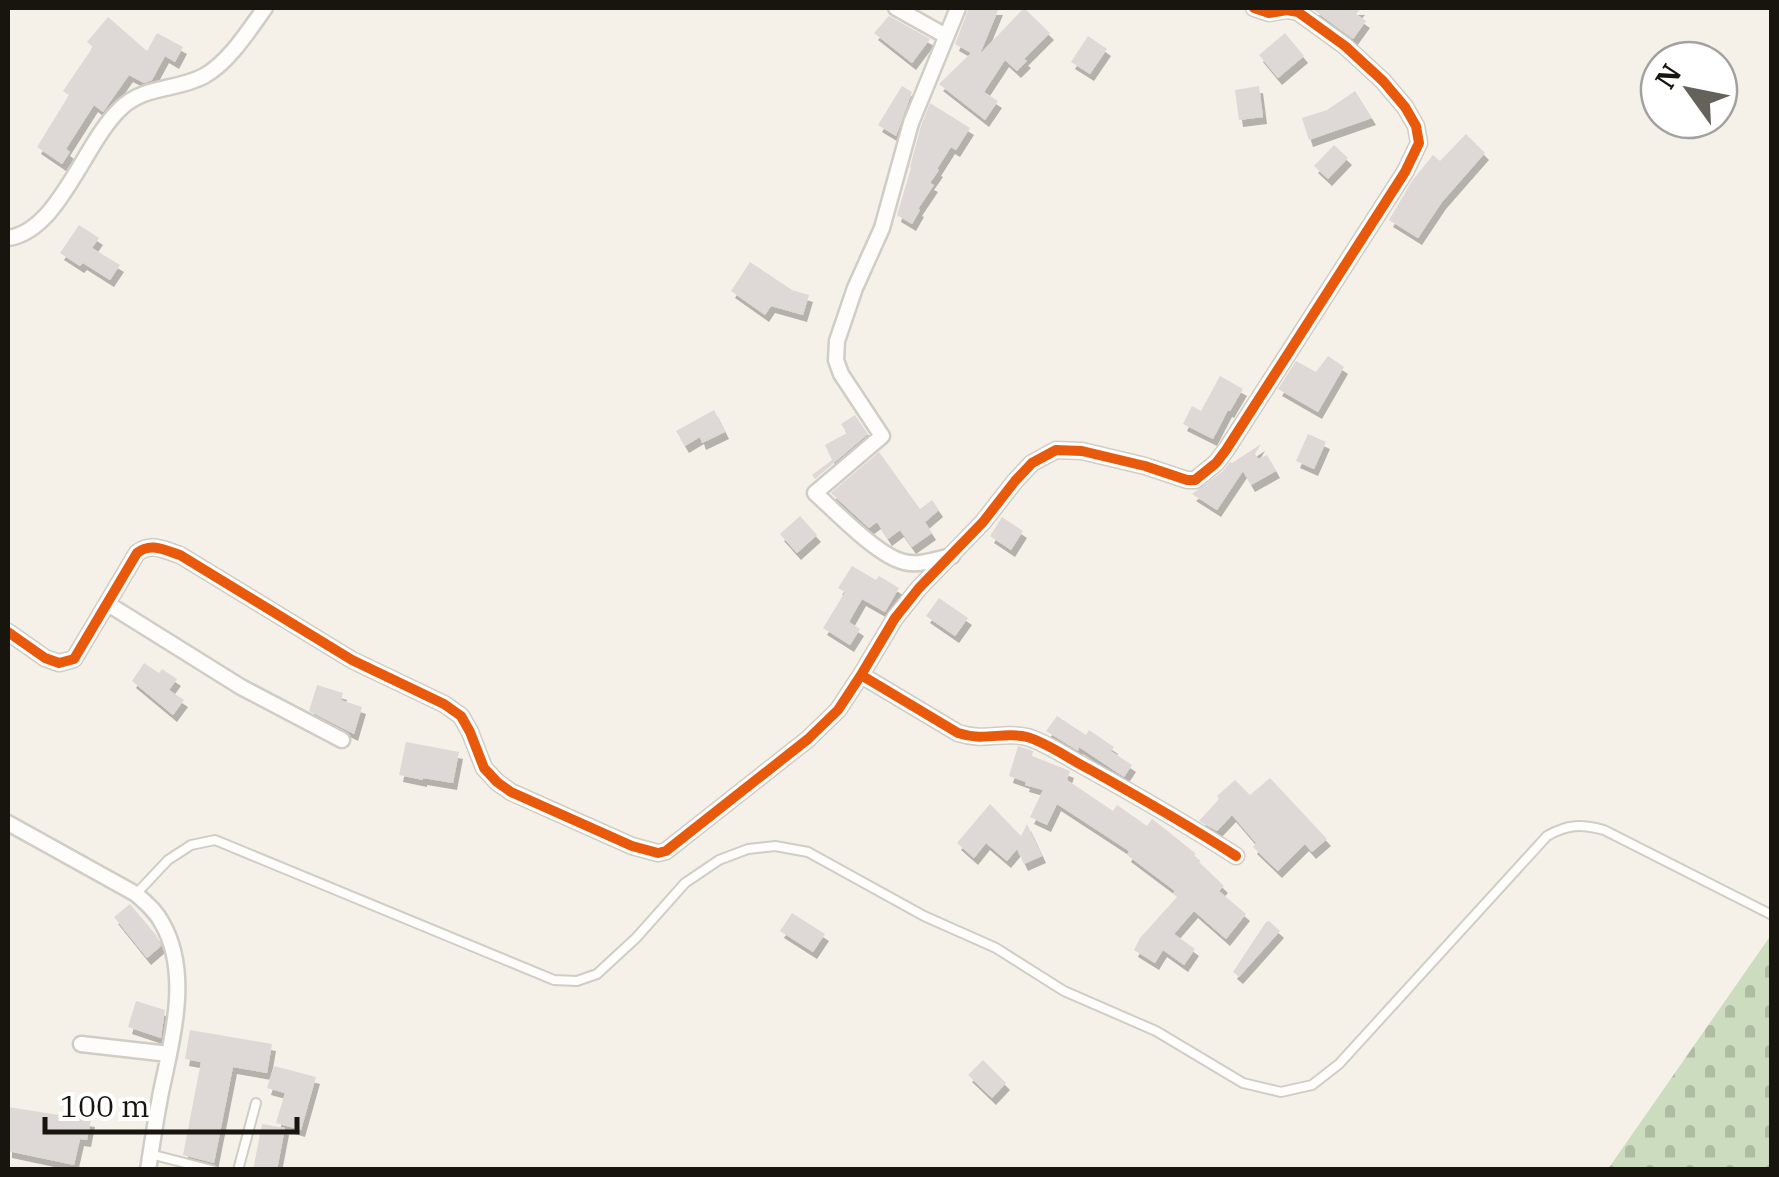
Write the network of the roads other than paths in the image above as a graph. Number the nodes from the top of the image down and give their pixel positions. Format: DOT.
graph roads {
  1 [pos="266,8"];
  2 [pos="896,8"];
  3 [pos="958,8"];
  4 [pos="1254,8"];
  5 [pos="946,36"];
  6 [pos="8,238"];
  7 [pos="953,556"];
  8 [pos="108,604"];
  9 [pos="8,632"];
  10 [pos="861,675"];
  11 [pos="342,740"];
  12 [pos="8,823"];
  13 [pos="1236,856"];
  14 [pos="136,894"];
  15 [pos="1772,915"];
  16 [pos="81,1044"];
  17 [pos="168,1054"];
  18 [pos="256,1103"];
  19 [pos="150,1154"];
  20 [pos="148,1170"];
  21 [pos="212,1170"];
  22 [pos="238,1170"];
  1 -- 6 [label="street"];
  2 -- 5 [label="street"];
  3 -- 5 [label="street"];
  4 -- 7 [label="street"];
  5 -- 7 [label="street"];
  7 -- 10 [label="street"];
  8 -- 9 [label="street"];
  8 -- 10 [label="street"];
  8 -- 11 [label="street"];
  10 -- 13 [label="street"];
  12 -- 14 [label="street"];
  14 -- 15 [label="lane"];
  14 -- 17 [label="street"];
  16 -- 17 [label="street"];
  17 -- 19 [label="street"];
  18 -- 22 [label="lane"];
  19 -- 20 [label="street"];
  19 -- 21 [label="lane"];
}
